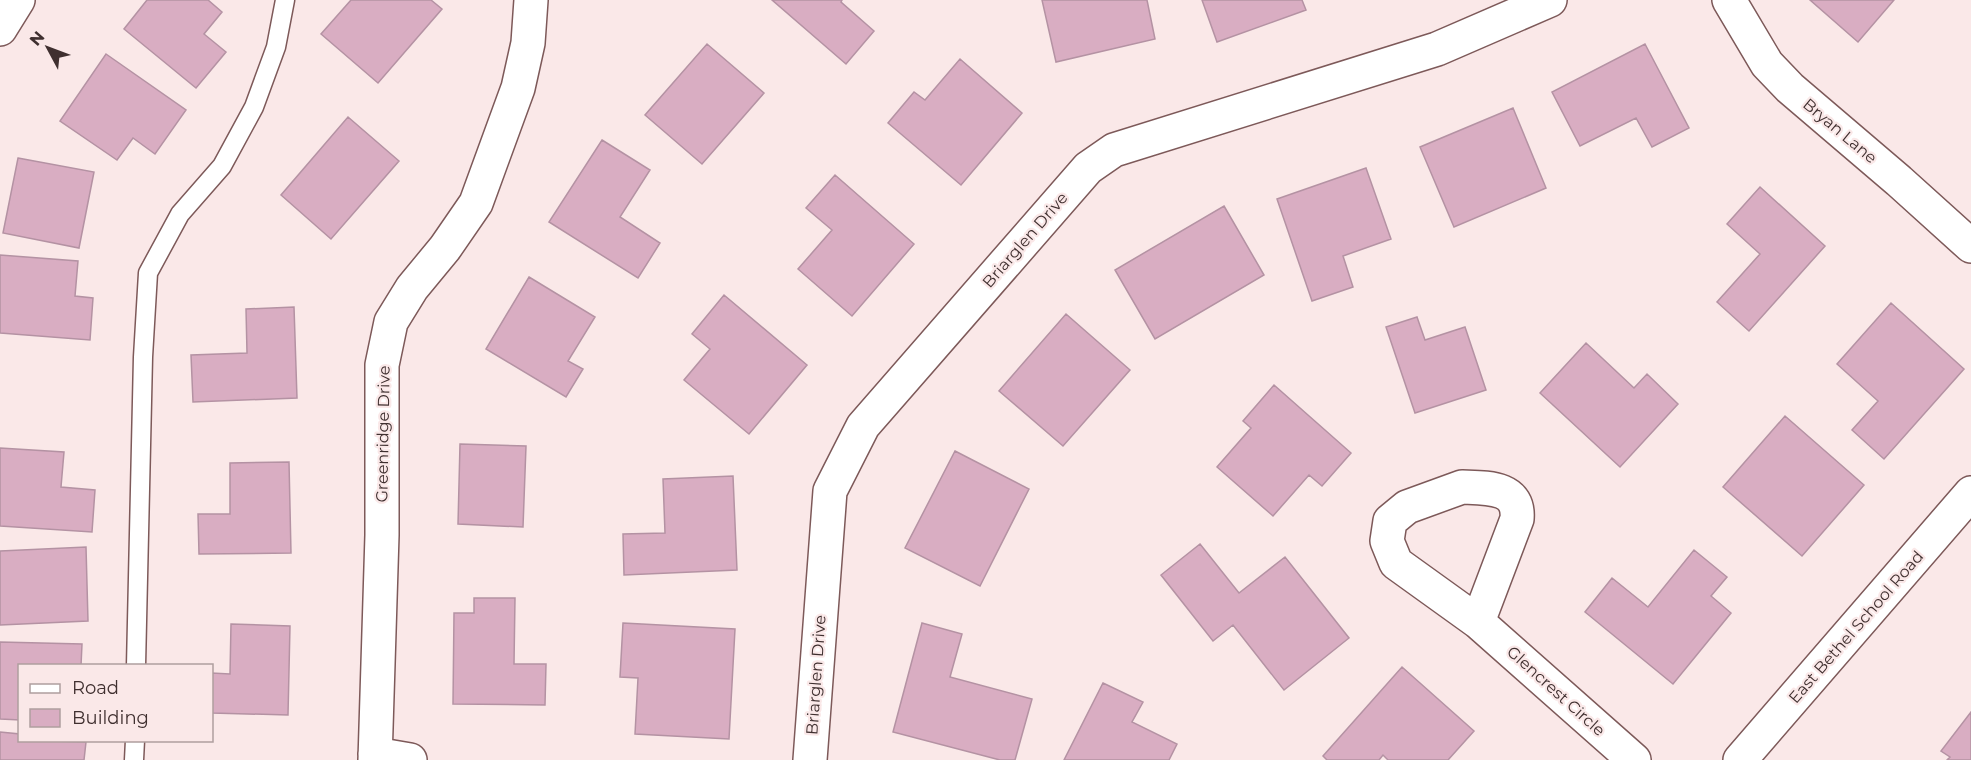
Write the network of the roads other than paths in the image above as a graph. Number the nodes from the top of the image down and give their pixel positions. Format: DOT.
graph roads {
  1 [pos="18,0"];
  2 [pos="285,0"];
  3 [pos="531,0"];
  4 [pos="1550,0"];
  5 [pos="1729,0"];
  6 [pos="0,29"];
  7 [pos="1971,246"];
  8 [pos="1971,493"];
  9 [pos="1478,622"];
  10 [pos="136,664"];
  11 [pos="135,742"];
  12 [pos="375,757"];
  13 [pos="134,760"];
  14 [pos="410,760"];
  15 [pos="810,760"];
  16 [pos="1634,760"];
  17 [pos="1740,760"];
  1 -- 6 [label="street"];
  2 -- 10 [label="lane"];
  3 -- 12 [label="street, Greenridge Drive"];
  4 -- 15 [label="street, Briarglen Drive"];
  5 -- 7 [label="street, Bryan Lane"];
  8 -- 17 [label="street, East Bethel School Road"];
  9 -- 16 [label="street, Glencrest Circle"];
  11 -- 13 [label="lane"];
  12 -- 14 [label="street"];
}
